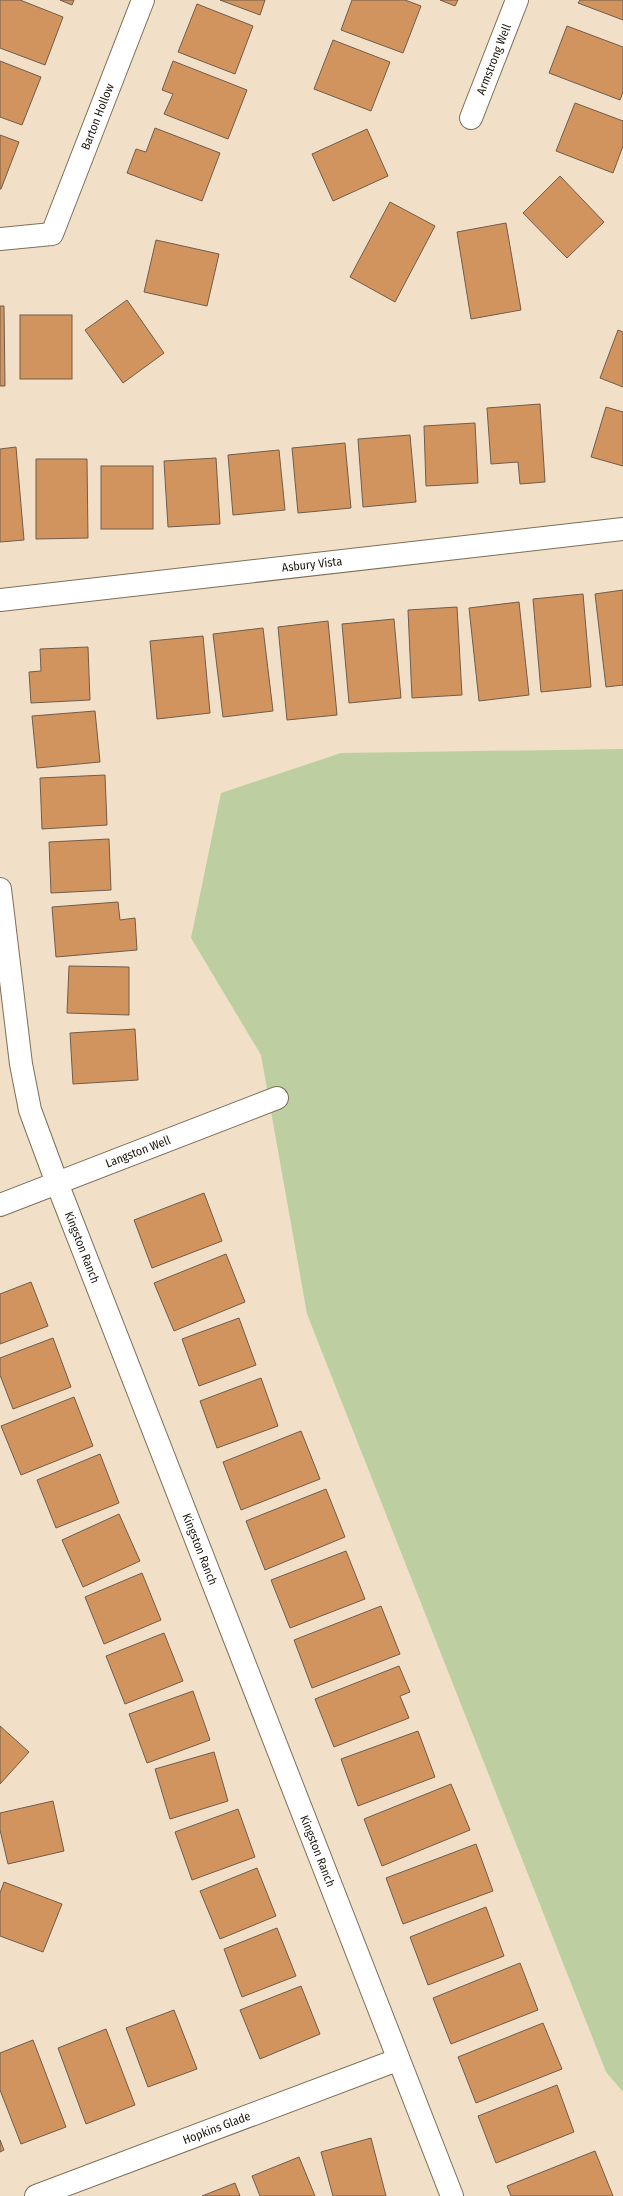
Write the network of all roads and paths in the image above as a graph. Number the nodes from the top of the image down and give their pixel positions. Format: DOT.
graph roads {
  1 [pos="143,0"];
  2 [pos="517,0"];
  3 [pos="471,118"];
  4 [pos="0,239"];
  5 [pos="623,529"];
  6 [pos="0,600"];
  7 [pos="0,889"];
  8 [pos="277,1098"];
  9 [pos="57,1183"];
  10 [pos="0,1205"];
  11 [pos="397,2060"];
  12 [pos="36,2196"];
  13 [pos="452,2196"];
  1 -- 4 [label="street, Barton Hollow"];
  2 -- 3 [label="street, Armstrong Well"];
  5 -- 6 [label="street, Asbury Vista"];
  7 -- 9 [label="street, Kingston Ranch"];
  8 -- 9 [label="street, Langston Well"];
  9 -- 10 [label="street, Langston Well"];
  9 -- 11 [label="street, Kingston Ranch"];
  11 -- 12 [label="street, Hopkins Glade"];
  11 -- 13 [label="street, Kingston Ranch"];
}
